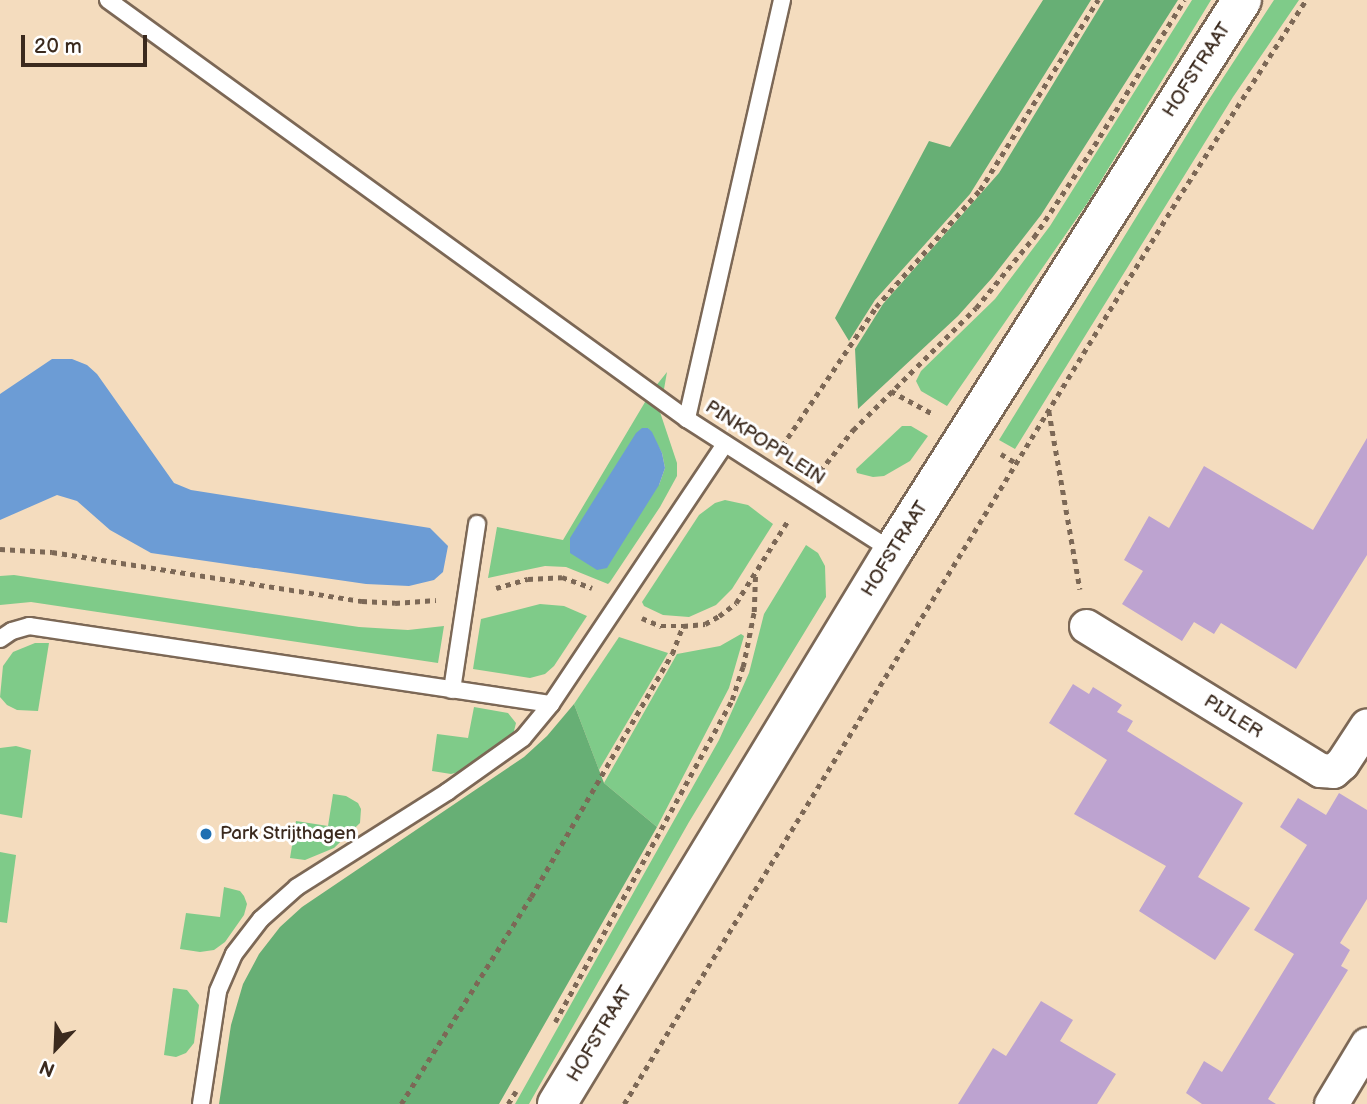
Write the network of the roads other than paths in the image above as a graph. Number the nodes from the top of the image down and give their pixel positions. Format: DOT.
graph roads {
  1 [pos="107,0"];
  2 [pos="782,0"];
  3 [pos="1242,0"];
  4 [pos="687,419"];
  5 [pos="725,444"];
  6 [pos="477,524"];
  7 [pos="893,551"];
  8 [pos="1086,626"];
  9 [pos="1,638"];
  10 [pos="452,690"];
  11 [pos="551,704"];
  12 [pos="1367,725"];
  13 [pos="1367,1044"];
  14 [pos="201,1104"];
  15 [pos="557,1104"];
  16 [pos="1331,1104"];
  1 -- 4 [label="lane"];
  2 -- 4 [label="lane, PINKPOPPLEIN"];
  3 -- 7 [label="main road, HOFSTRAAT"];
  4 -- 5 [label="lane, PINKPOPPLEIN"];
  5 -- 7 [label="lane, PINKPOPPLEIN"];
  5 -- 11 [label="lane"];
  6 -- 10 [label="lane"];
  7 -- 15 [label="main road, HOFSTRAAT"];
  8 -- 12 [label="street, PIJLER"];
  9 -- 10 [label="lane"];
  10 -- 11 [label="lane"];
  11 -- 14 [label="lane"];
  13 -- 16 [label="street"];
}
